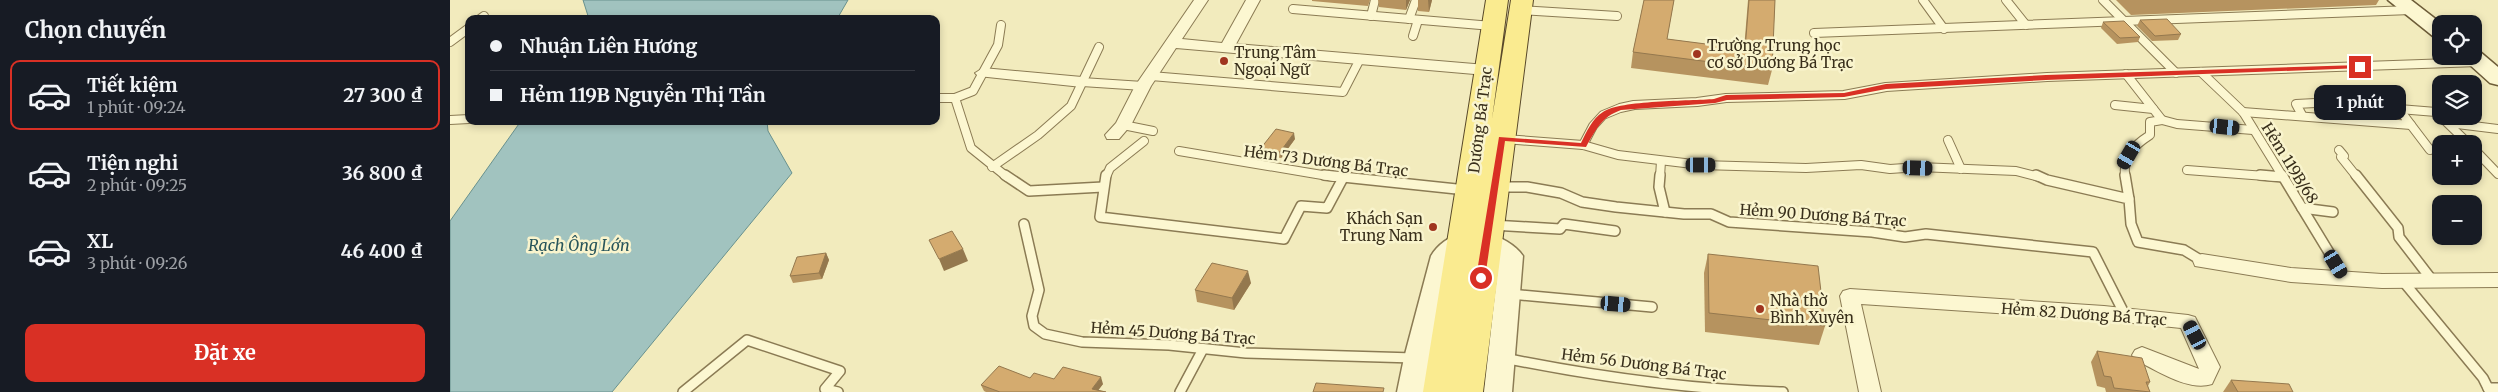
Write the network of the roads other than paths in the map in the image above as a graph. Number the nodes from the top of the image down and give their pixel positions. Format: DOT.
graph roads {
  1 [pos="1200,0"];
  2 [pos="1253,0"];
  3 [pos="1375,0"];
  4 [pos="1416,0"];
  5 [pos="1497,0"];
  6 [pos="1923,0"];
  7 [pos="2006,0"];
  8 [pos="2103,0"];
  9 [pos="1521,5"];
  10 [pos="2405,5"];
  11 [pos="1293,9"];
  12 [pos="1371,16"];
  13 [pos="1617,16"];
  14 [pos="1414,19"];
  15 [pos="2125,21"];
  16 [pos="1002,25"];
  17 [pos="2026,25"];
  18 [pos="1492,26"];
  19 [pos="2432,26"];
  20 [pos="1944,29"];
  21 [pos="465,31"];
  22 [pos="1814,33"];
  23 [pos="1413,36"];
  24 [pos="450,42"];
  25 [pos="1173,43"];
  26 [pos="1099,47"];
  27 [pos="1226,48"];
  28 [pos="1360,59"];
  29 [pos="2432,61"];
  30 [pos="2482,65"];
  31 [pos="1486,70"];
  32 [pos="2201,72"];
  33 [pos="983,73"];
  34 [pos="2176,73"];
  35 [pos="2126,74"];
  36 [pos="2498,78"];
  37 [pos="1147,81"];
  38 [pos="1082,82"];
  39 [pos="940,98"];
  40 [pos="955,98"];
  41 [pos="2335,102"];
  42 [pos="2115,105"];
  43 [pos="2153,109"];
  44 [pos="2242,112"];
  45 [pos="2432,112"];
  46 [pos="2302,115"];
  47 [pos="465,119"];
  48 [pos="450,120"];
  49 [pos="2162,120"];
  50 [pos="2411,125"];
  51 [pos="2451,125"];
  52 [pos="2465,125"];
  53 [pos="2498,129"];
  54 [pos="1118,130"];
  55 [pos="1154,130"];
  56 [pos="2253,130"];
  57 [pos="2460,135"];
  58 [pos="1502,138"];
  59 [pos="1948,140"];
  60 [pos="1144,141"];
  61 [pos="1583,145"];
  62 [pos="2339,150"];
  63 [pos="2430,150"];
  64 [pos="1179,151"];
  65 [pos="2482,157"];
  66 [pos="1661,161"];
  67 [pos="992,167"];
  68 [pos="1961,169"];
  69 [pos="2187,170"];
  70 [pos="2498,174"];
  71 [pos="2283,177"];
  72 [pos="1343,178"];
  73 [pos="1103,187"];
  74 [pos="1483,189"];
  75 [pos="2129,199"];
  76 [pos="2302,208"];
  77 [pos="1665,212"];
  78 [pos="2333,212"];
  79 [pos="1024,224"];
  80 [pos="1615,231"];
  81 [pos="1477,244"];
  82 [pos="2202,261"];
  83 [pos="2344,278"];
  84 [pos="2402,280"];
  85 [pos="2432,280"];
  86 [pos="2498,280"];
  87 [pos="1507,294"];
  88 [pos="1652,307"];
  89 [pos="2125,315"];
  90 [pos="1203,349"];
  91 [pos="2142,354"];
  92 [pos="1417,358"];
  93 [pos="1502,358"];
  94 [pos="2492,389"];
  95 [pos="683,392"];
  96 [pos="838,392"];
  97 [pos="1180,392"];
  98 [pos="1411,392"];
  99 [pos="1440,392"];
  100 [pos="1466,392"];
  101 [pos="1498,392"];
  102 [pos="1783,392"];
  103 [pos="1870,392"];
  1 -- 25 [label="street"];
  2 -- 27 [label="street"];
  3 -- 12 [label="lane"];
  4 -- 14 [label="lane"];
  5 -- 18 [label="main road, Dương Bá Trạc"];
  6 -- 20 [label="lane"];
  7 -- 17 [label="lane"];
  8 -- 15 [label="lane"];
  9 -- 13 [label="lane"];
  9 -- 58 [label="main road, Dương Bá Trạc"];
  10 -- 15 [label="lane"];
  10 -- 19 [label="main road"];
  11 -- 12 [label="lane"];
  12 -- 14 [label="lane"];
  14 -- 18 [label="lane"];
  14 -- 23 [label="lane"];
  15 -- 17 [label="lane"];
  15 -- 34 [label="lane"];
  16 -- 33 [label="lane"];
  17 -- 20 [label="lane"];
  18 -- 31 [label="main road, Dương Bá Trạc"];
  20 -- 22 [label="lane"];
  21 -- 24 [label="lane"];
  25 -- 27 [label="street"];
  25 -- 37 [label="street"];
  26 -- 38 [label="lane"];
  27 -- 28 [label="street"];
  28 -- 31 [label="street"];
  28 -- 37 [label="lane"];
  29 -- 32 [label="lane"];
  30 -- 36 [label="main road"];
  31 -- 74 [label="main road, Dương Bá Trạc"];
  32 -- 34 [label="lane"];
  32 -- 44 [label="lane, Hẻm 119B/68"];
  33 -- 38 [label="street"];
  33 -- 40 [label="lane"];
  34 -- 35 [label="lane"];
  35 -- 43 [label="lane"];
  35 -- 61 [label="lane"];
  37 -- 38 [label="lane"];
  37 -- 54 [label="street"];
  38 -- 67 [label="lane"];
  39 -- 40 [label="lane"];
  40 -- 67 [label="lane"];
  41 -- 46 [label="lane"];
  42 -- 43 [label="lane"];
  43 -- 49 [label="lane"];
  44 -- 46 [label="lane"];
  44 -- 56 [label="lane, Hẻm 119B/68"];
  45 -- 50 [label="lane"];
  46 -- 50 [label="lane"];
  47 -- 48 [label="lane"];
  49 -- 56 [label="lane"];
  49 -- 75 [label="lane"];
  50 -- 63 [label="lane"];
  51 -- 57 [label="lane"];
  52 -- 53 [label="lane"];
  54 -- 55 [label="lane"];
  56 -- 71 [label="lane, Hẻm 119B/68"];
  58 -- 61 [label="lane"];
  58 -- 74 [label="main road, Dương Bá Trạc"];
  59 -- 68 [label="lane"];
  60 -- 73 [label="lane"];
  61 -- 66 [label="lane"];
  62 -- 85 [label="lane"];
  64 -- 72 [label="lane, Hẻm 73 Dương Bá Trạc"];
  65 -- 70 [label="lane"];
  66 -- 68 [label="lane"];
  66 -- 77 [label="lane"];
  67 -- 73 [label="lane"];
  68 -- 75 [label="lane"];
  69 -- 71 [label="lane"];
  71 -- 76 [label="lane, Hẻm 119B/68"];
  72 -- 73 [label="lane"];
  72 -- 74 [label="lane, Hẻm 73 Dương Bá Trạc"];
  74 -- 77 [label="lane, Hẻm 90 Dương Bá Trạc"];
  74 -- 81 [label="main road, Dương Bá Trạc"];
  75 -- 82 [label="lane"];
  76 -- 78 [label="lane"];
  76 -- 83 [label="lane, Hẻm 119B/68"];
  77 -- 89 [label="lane, Hẻm 90 Dương Bá Trạc"];
  79 -- 90 [label="lane, Hẻm 45 Dương Bá Trạc"];
  80 -- 81 [label="lane"];
  81 -- 87 [label="street"];
  81 -- 92 [label="street"];
  81 -- 99 [label="main road"];
  81 -- 100 [label="main road"];
  82 -- 83 [label="street"];
  83 -- 84 [label="street"];
  84 -- 85 [label="street"];
  84 -- 94 [label="lane"];
  85 -- 86 [label="street"];
  87 -- 88 [label="lane"];
  87 -- 93 [label="street"];
  89 -- 91 [label="street, Hẻm 82 Dương Bá Trạc"];
  89 -- 103 [label="street, Hẻm 82 Dương Bá Trạc"];
  90 -- 92 [label="lane, Hẻm 45 Dương Bá Trạc"];
  90 -- 97 [label="lane"];
  92 -- 98 [label="street"];
  93 -- 101 [label="street"];
  93 -- 102 [label="lane, Hẻm 56 Dương Bá Trạc"];
  95 -- 96 [label="lane"];
}
